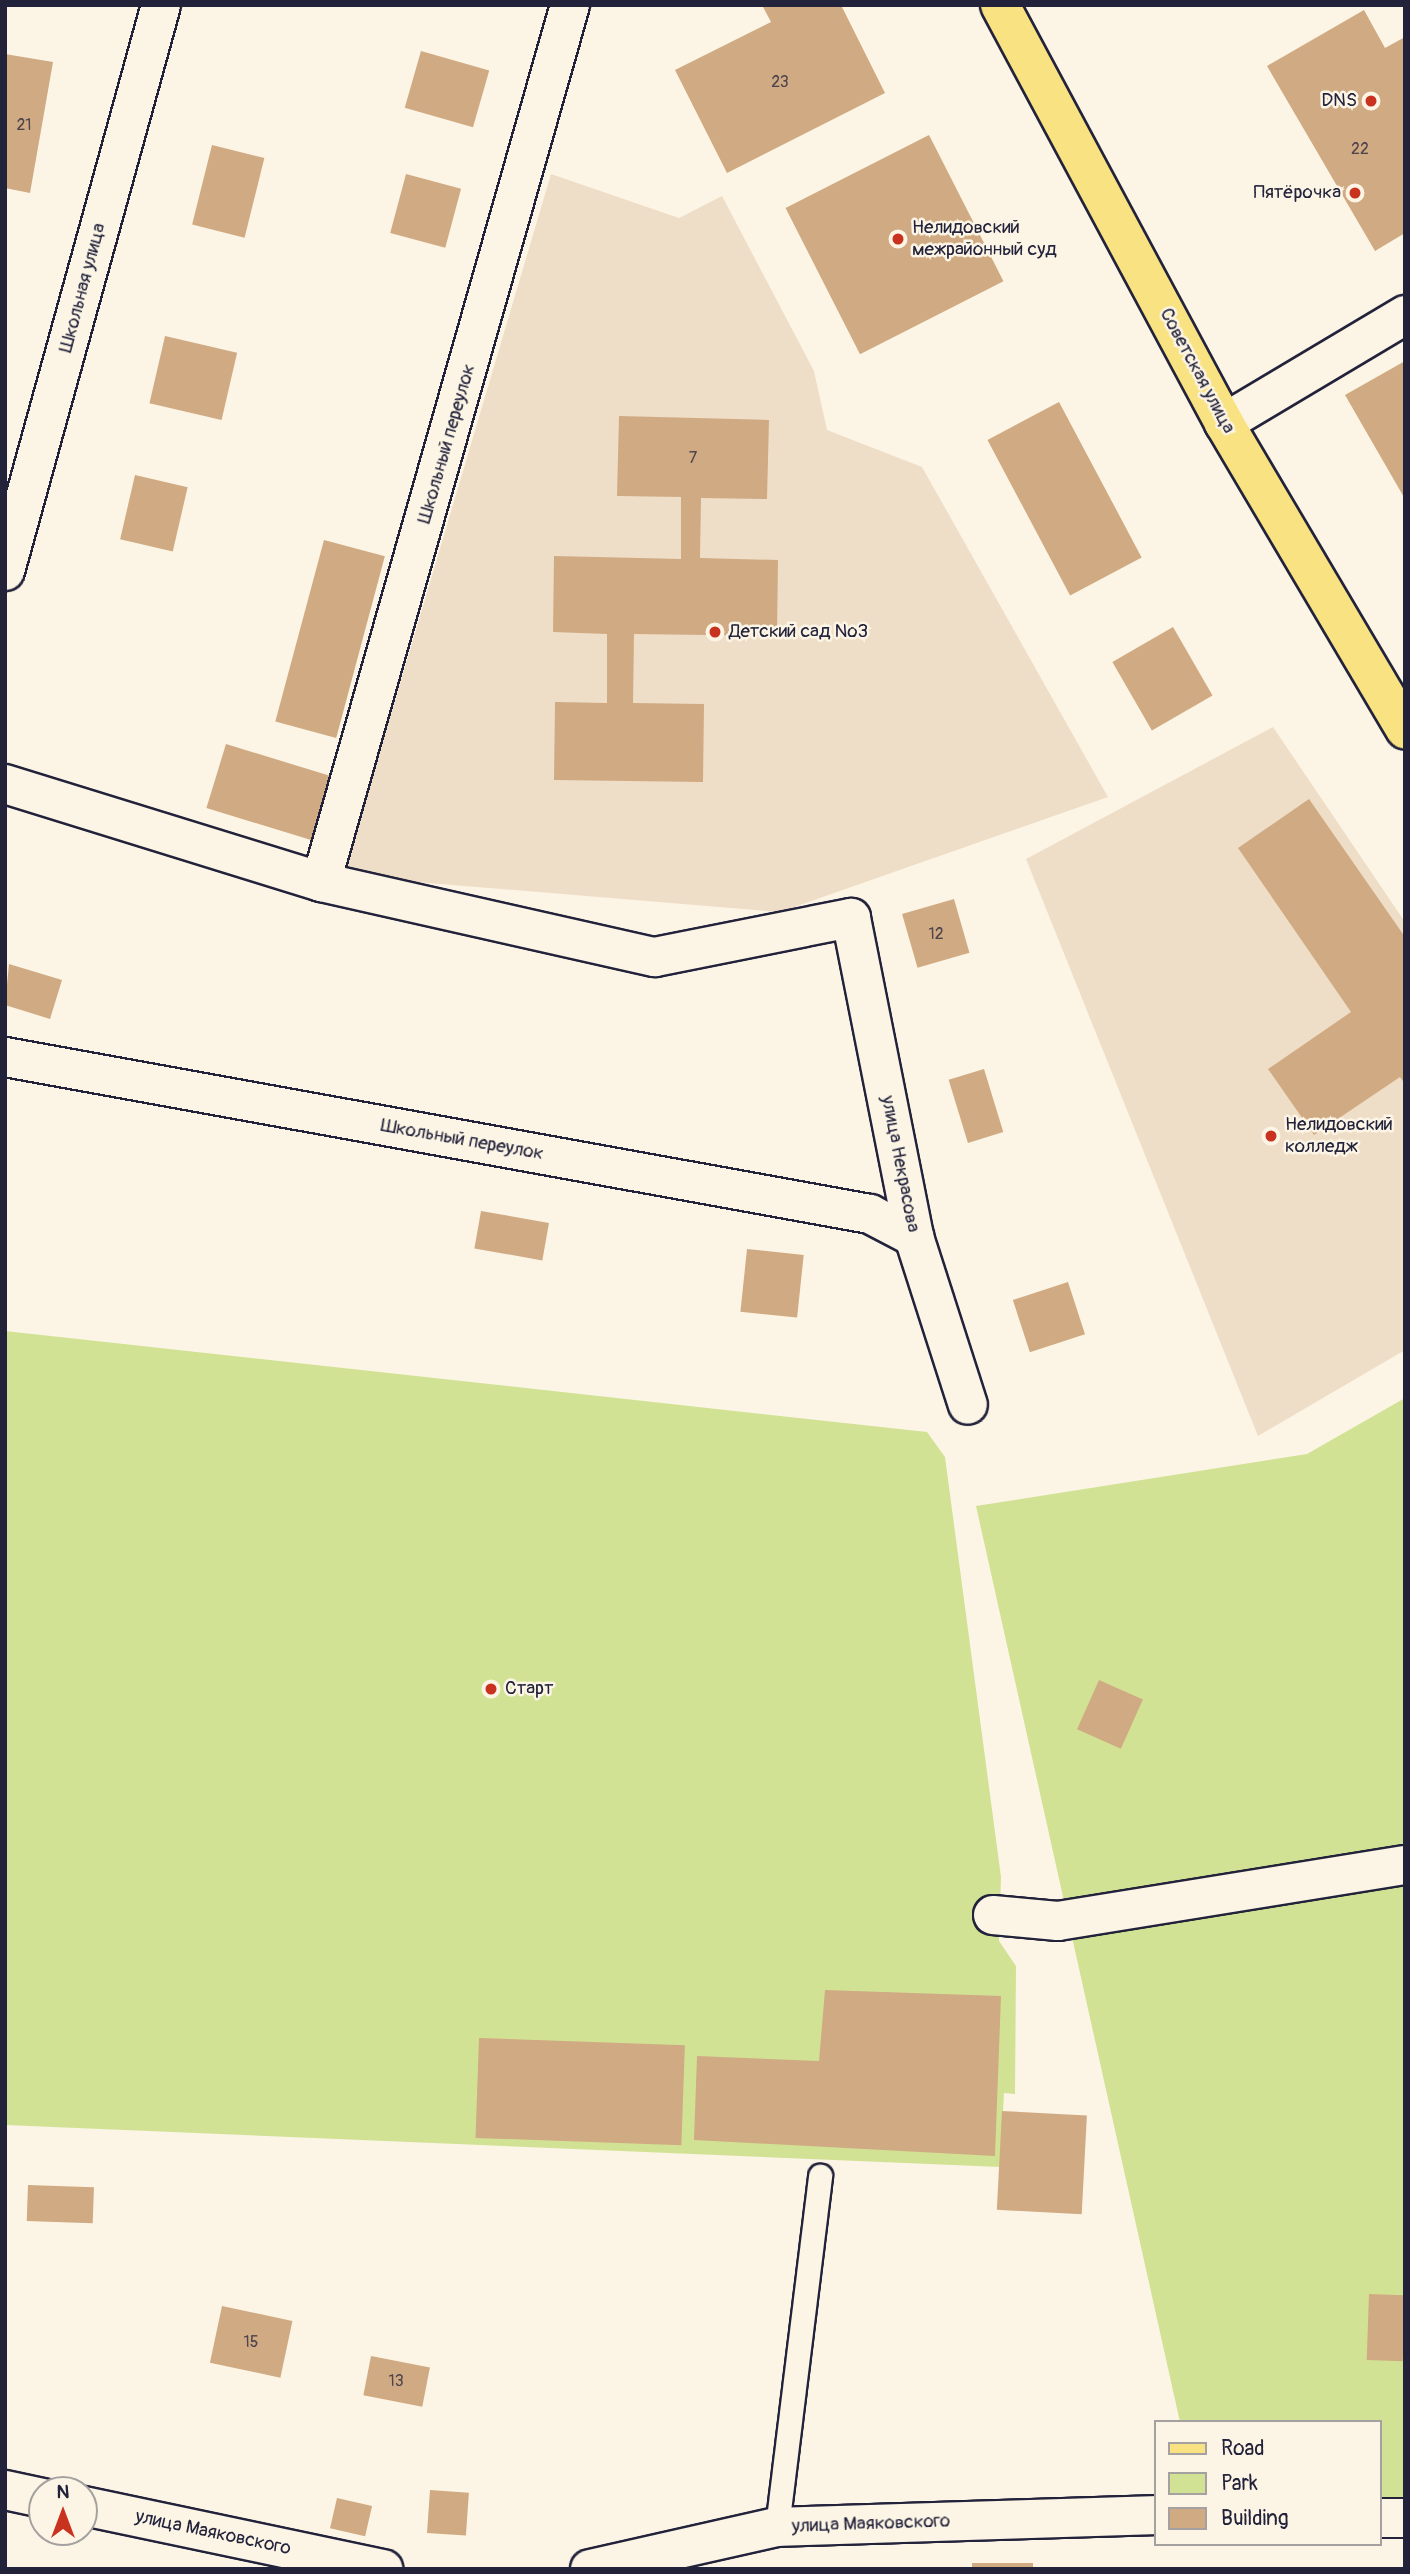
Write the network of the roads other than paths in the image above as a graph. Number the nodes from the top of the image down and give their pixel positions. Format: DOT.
graph roads {
  1 [pos="161,5"];
  2 [pos="570,5"];
  3 [pos="1000,5"];
  4 [pos="1405,315"];
  5 [pos="1224,423"];
  6 [pos="5,571"];
  7 [pos="1405,729"];
  8 [pos="5,784"];
  9 [pos="321,883"];
  10 [pos="5,1057"];
  11 [pos="914,1237"];
  12 [pos="968,1405"];
  13 [pos="1405,1865"];
  14 [pos="993,1915"];
  15 [pos="820,2176"];
  16 [pos="5,2490"];
  17 [pos="28,2495"];
  18 [pos="98,2509"];
  19 [pos="1154,2515"];
  20 [pos="1382,2518"];
  21 [pos="1405,2518"];
  22 [pos="777,2527"];
  23 [pos="383,2569"];
  24 [pos="590,2569"];
  1 -- 6 [label="street, Школьная улица"];
  2 -- 9 [label="street, Школьный переулок"];
  3 -- 5 [label="main road, Советская улица"];
  4 -- 5 [label="street"];
  5 -- 7 [label="main road, Советская улица"];
  8 -- 9 [label="street"];
  9 -- 11 [label="street, улица Некрасова"];
  10 -- 11 [label="street, Школьный переулок"];
  11 -- 12 [label="street, улица Некрасова"];
  13 -- 14 [label="street"];
  15 -- 22 [label="lane"];
  16 -- 17 [label="street"];
  18 -- 23 [label="street, улица Маяковского"];
  19 -- 22 [label="street, улица Маяковского"];
  20 -- 21 [label="street"];
  22 -- 24 [label="street, улица Маяковского"];
}
